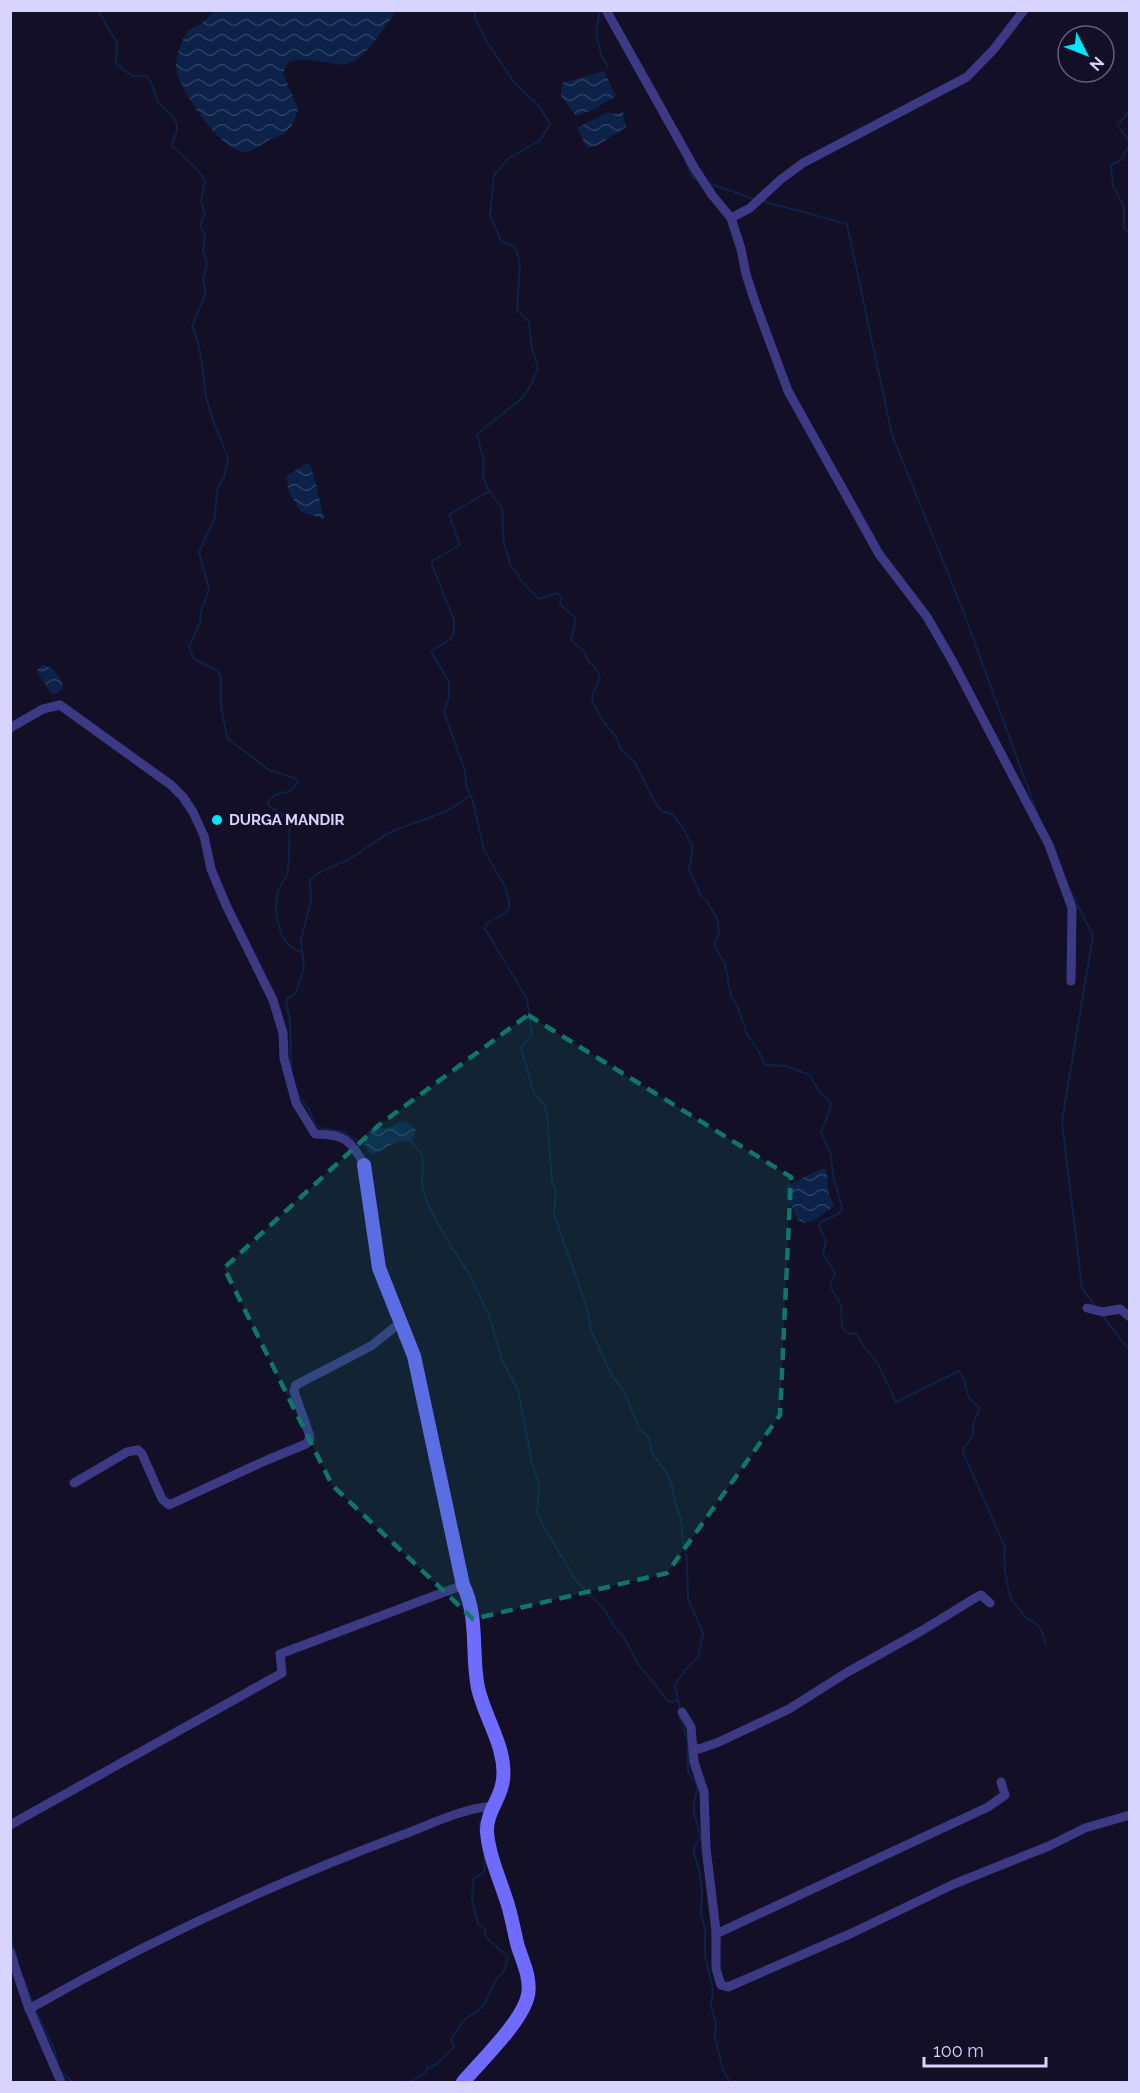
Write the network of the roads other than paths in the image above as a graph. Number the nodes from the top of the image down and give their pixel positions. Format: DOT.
graph roads {
  1 [pos="606,10"];
  2 [pos="1024,10"];
  3 [pos="731,218"];
  4 [pos="10,728"];
  5 [pos="1071,981"];
  6 [pos="364,1165"];
  7 [pos="1087,1308"];
  8 [pos="1130,1317"];
  9 [pos="401,1322"];
  10 [pos="74,1483"];
  11 [pos="462,1585"];
  12 [pos="990,1603"];
  13 [pos="682,1712"];
  14 [pos="694,1748"];
  15 [pos="1001,1782"];
  16 [pos="493,1806"];
  17 [pos="1130,1815"];
  18 [pos="10,1825"];
  19 [pos="716,1934"];
  20 [pos="10,1952"];
  21 [pos="29,2009"];
  22 [pos="61,2082"];
  23 [pos="463,2082"];
  1 -- 3 [label="street"];
  2 -- 3 [label="street"];
  3 -- 5 [label="street"];
  4 -- 6 [label="street"];
  6 -- 9 [label="street"];
  7 -- 8 [label="street"];
  9 -- 10 [label="street"];
  9 -- 11 [label="street"];
  11 -- 16 [label="street"];
  11 -- 18 [label="street"];
  12 -- 14 [label="street"];
  13 -- 14 [label="street"];
  14 -- 19 [label="street"];
  15 -- 19 [label="street"];
  16 -- 21 [label="street"];
  16 -- 23 [label="street"];
  17 -- 19 [label="street"];
  20 -- 21 [label="street"];
  21 -- 22 [label="street"];
}
